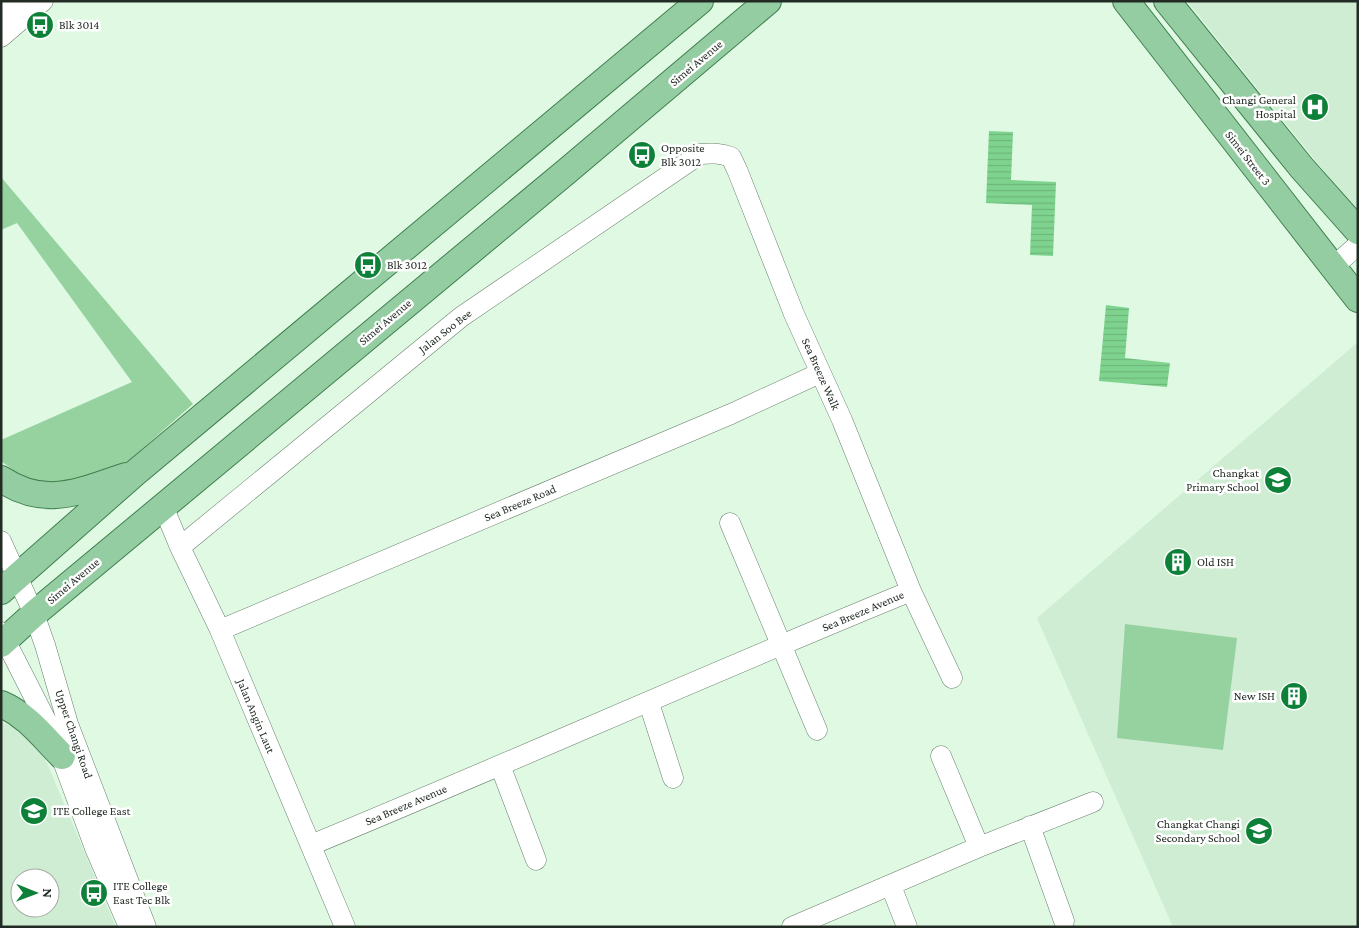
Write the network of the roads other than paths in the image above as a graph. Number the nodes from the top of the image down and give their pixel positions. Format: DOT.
graph roads {
  1 [pos="16,1"];
  2 [pos="43,1"];
  3 [pos="700,1"];
  4 [pos="768,1"];
  5 [pos="1126,1"];
  6 [pos="1167,1"];
  7 [pos="1,13"];
  8 [pos="1,37"];
  9 [pos="731,157"];
  10 [pos="1302,168"];
  11 [pos="1286,207"];
  12 [pos="1358,231"];
  13 [pos="1358,245"];
  14 [pos="1333,267"];
  15 [pos="1358,299"];
  16 [pos="820,373"];
  17 [pos="135,473"];
  18 [pos="1,479"];
  19 [pos="163,506"];
  20 [pos="730,523"];
  21 [pos="1,541"];
  22 [pos="180,548"];
  23 [pos="9,584"];
  24 [pos="911,591"];
  25 [pos="34,614"];
  26 [pos="220,630"];
  27 [pos="3,639"];
  28 [pos="782,646"];
  29 [pos="952,678"];
  30 [pos="649,702"];
  31 [pos="1,704"];
  32 [pos="817,730"];
  33 [pos="62,756"];
  34 [pos="941,756"];
  35 [pos="500,766"];
  36 [pos="674,778"];
  37 [pos="1093,802"];
  38 [pos="1030,826"];
  39 [pos="311,846"];
  40 [pos="979,847"];
  41 [pos="536,860"];
  42 [pos="891,886"];
  43 [pos="1064,921"];
  44 [pos="129,927"];
  45 [pos="146,927"];
  46 [pos="345,927"];
  47 [pos="792,927"];
  48 [pos="908,927"];
  1 -- 7 [label="street"];
  2 -- 8 [label="street"];
  3 -- 17 [label="main road"];
  4 -- 19 [label="main road, Simei Avenue"];
  5 -- 11 [label="main road, Simei Street 3"];
  6 -- 10 [label="main road"];
  9 -- 16 [label="street, Sea Breeze Walk"];
  9 -- 22 [label="street, Jalan Soo Bee"];
  10 -- 11 [label="main road"];
  10 -- 12 [label="main road"];
  11 -- 14 [label="main road, Simei Street 3"];
  13 -- 14 [label="street"];
  14 -- 15 [label="main road, Simei Street 3"];
  16 -- 24 [label="street, Sea Breeze Walk"];
  16 -- 26 [label="street, Sea Breeze Road"];
  17 -- 18 [label="main road"];
  17 -- 23 [label="main road"];
  19 -- 22 [label="street, Jalan Angin Laut"];
  19 -- 25 [label="main road, Simei Avenue"];
  20 -- 28 [label="street"];
  21 -- 23 [label="street, Upper Changi Road"];
  22 -- 26 [label="street, Jalan Angin Laut"];
  23 -- 25 [label="street, Upper Changi Road"];
  24 -- 28 [label="street, Sea Breeze Avenue"];
  24 -- 29 [label="street, Sea Breeze Avenue"];
  25 -- 27 [label="main road, Simei Avenue"];
  25 -- 45 [label="street, Upper Changi Road"];
  26 -- 39 [label="street, Jalan Angin Laut"];
  27 -- 33 [label="street, Upper Changi Road"];
  28 -- 30 [label="street, Sea Breeze Avenue"];
  28 -- 32 [label="street"];
  30 -- 35 [label="street, Sea Breeze Avenue"];
  30 -- 36 [label="street"];
  31 -- 33 [label="main road"];
  33 -- 44 [label="street, Upper Changi Road"];
  34 -- 40 [label="street"];
  35 -- 39 [label="street, Sea Breeze Avenue"];
  35 -- 41 [label="street"];
  37 -- 38 [label="street"];
  38 -- 40 [label="street"];
  38 -- 43 [label="street"];
  39 -- 46 [label="street, Jalan Angin Laut"];
  40 -- 42 [label="street"];
  42 -- 47 [label="street"];
  42 -- 48 [label="street"];
}
